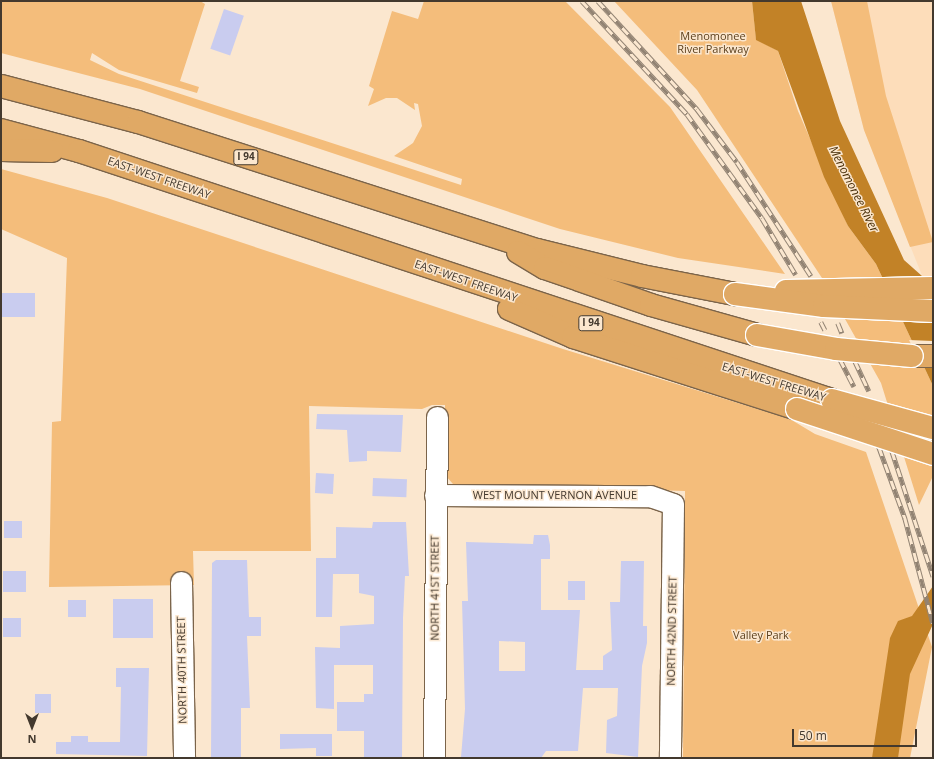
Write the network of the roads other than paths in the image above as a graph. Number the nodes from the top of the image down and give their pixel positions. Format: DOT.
graph roads {
  1 [pos="1,86"];
  2 [pos="1,130"];
  3 [pos="1,150"];
  4 [pos="79,151"];
  5 [pos="489,234"];
  6 [pos="397,258"];
  7 [pos="933,288"];
  8 [pos="735,294"];
  9 [pos="933,311"];
  10 [pos="933,356"];
  11 [pos="832,400"];
  12 [pos="933,412"];
  13 [pos="437,417"];
  14 [pos="933,428"];
  15 [pos="933,454"];
  16 [pos="435,495"];
  17 [pos="673,504"];
  18 [pos="181,582"];
  19 [pos="184,758"];
  20 [pos="434,758"];
  21 [pos="670,758"];
  1 -- 5 [label="highway, I 94"];
  2 -- 4 [label="highway, EAST-WEST FREEWAY / I 94"];
  3 -- 4 [label="highway"];
  4 -- 6 [label="highway, EAST-WEST FREEWAY / I 94"];
  5 -- 8 [label="highway, I 94"];
  5 -- 10 [label="highway, bridge"];
  6 -- 11 [label="highway, EAST-WEST FREEWAY / I 94"];
  6 -- 15 [label="highway, bridge"];
  7 -- 8 [label="highway, bridge"];
  8 -- 9 [label="highway, I 94, bridge"];
  11 -- 12 [label="highway, bridge"];
  11 -- 14 [label="highway, EAST-WEST FREEWAY / I 94, bridge"];
  13 -- 16 [label="street, NORTH 41ST STREET"];
  16 -- 17 [label="street, WEST MOUNT VERNON AVENUE"];
  16 -- 20 [label="street, NORTH 41ST STREET"];
  17 -- 21 [label="street, NORTH 42ND STREET"];
  18 -- 19 [label="street, NORTH 40TH STREET"];
}
